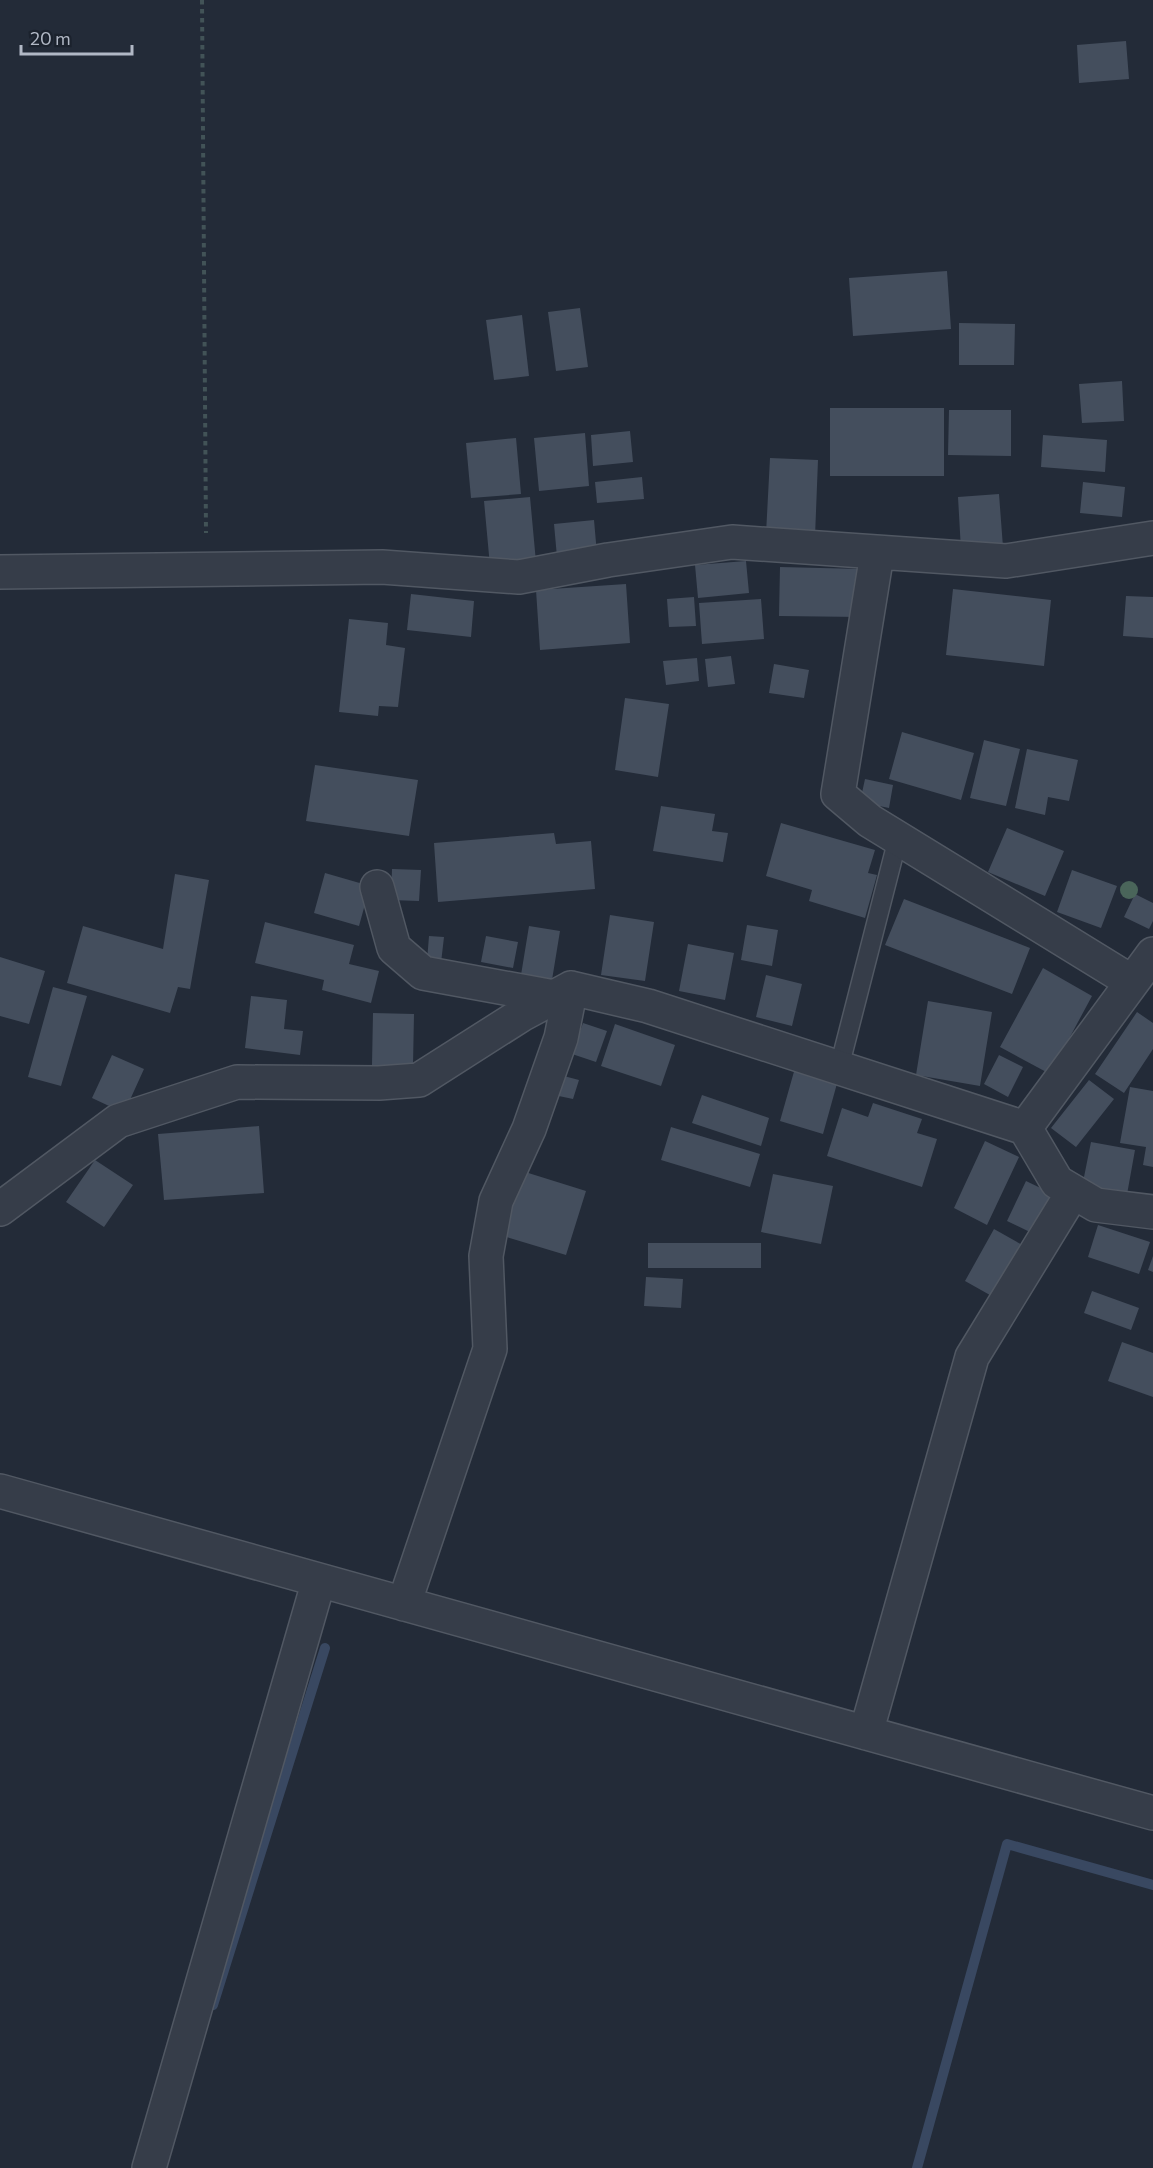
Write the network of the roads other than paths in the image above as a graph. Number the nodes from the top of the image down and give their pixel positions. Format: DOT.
graph roads {
  1 [pos="1153,538"];
  2 [pos="877,554"];
  3 [pos="0,572"];
  4 [pos="898,838"];
  5 [pos="377,887"];
  6 [pos="1153,954"];
  7 [pos="1132,982"];
  8 [pos="563,992"];
  9 [pos="839,1068"];
  10 [pos="1024,1128"];
  11 [pos="1072,1192"];
  12 [pos="0,1209"];
  13 [pos="1153,1212"];
  14 [pos="0,1491"];
  15 [pos="319,1580"];
  16 [pos="404,1604"];
  17 [pos="866,1733"];
  18 [pos="1153,1813"];
  19 [pos="149,2168"];
  1 -- 2 [label="street"];
  2 -- 3 [label="street"];
  2 -- 4 [label="street"];
  4 -- 7 [label="street"];
  4 -- 9 [label="lane"];
  5 -- 8 [label="street"];
  6 -- 7 [label="street"];
  7 -- 10 [label="street"];
  8 -- 9 [label="street"];
  8 -- 12 [label="street"];
  8 -- 16 [label="street"];
  9 -- 10 [label="street"];
  10 -- 11 [label="street"];
  11 -- 13 [label="street"];
  11 -- 17 [label="street"];
  14 -- 15 [label="street"];
  15 -- 16 [label="street"];
  15 -- 19 [label="street"];
  16 -- 17 [label="street"];
  17 -- 18 [label="street"];
}
